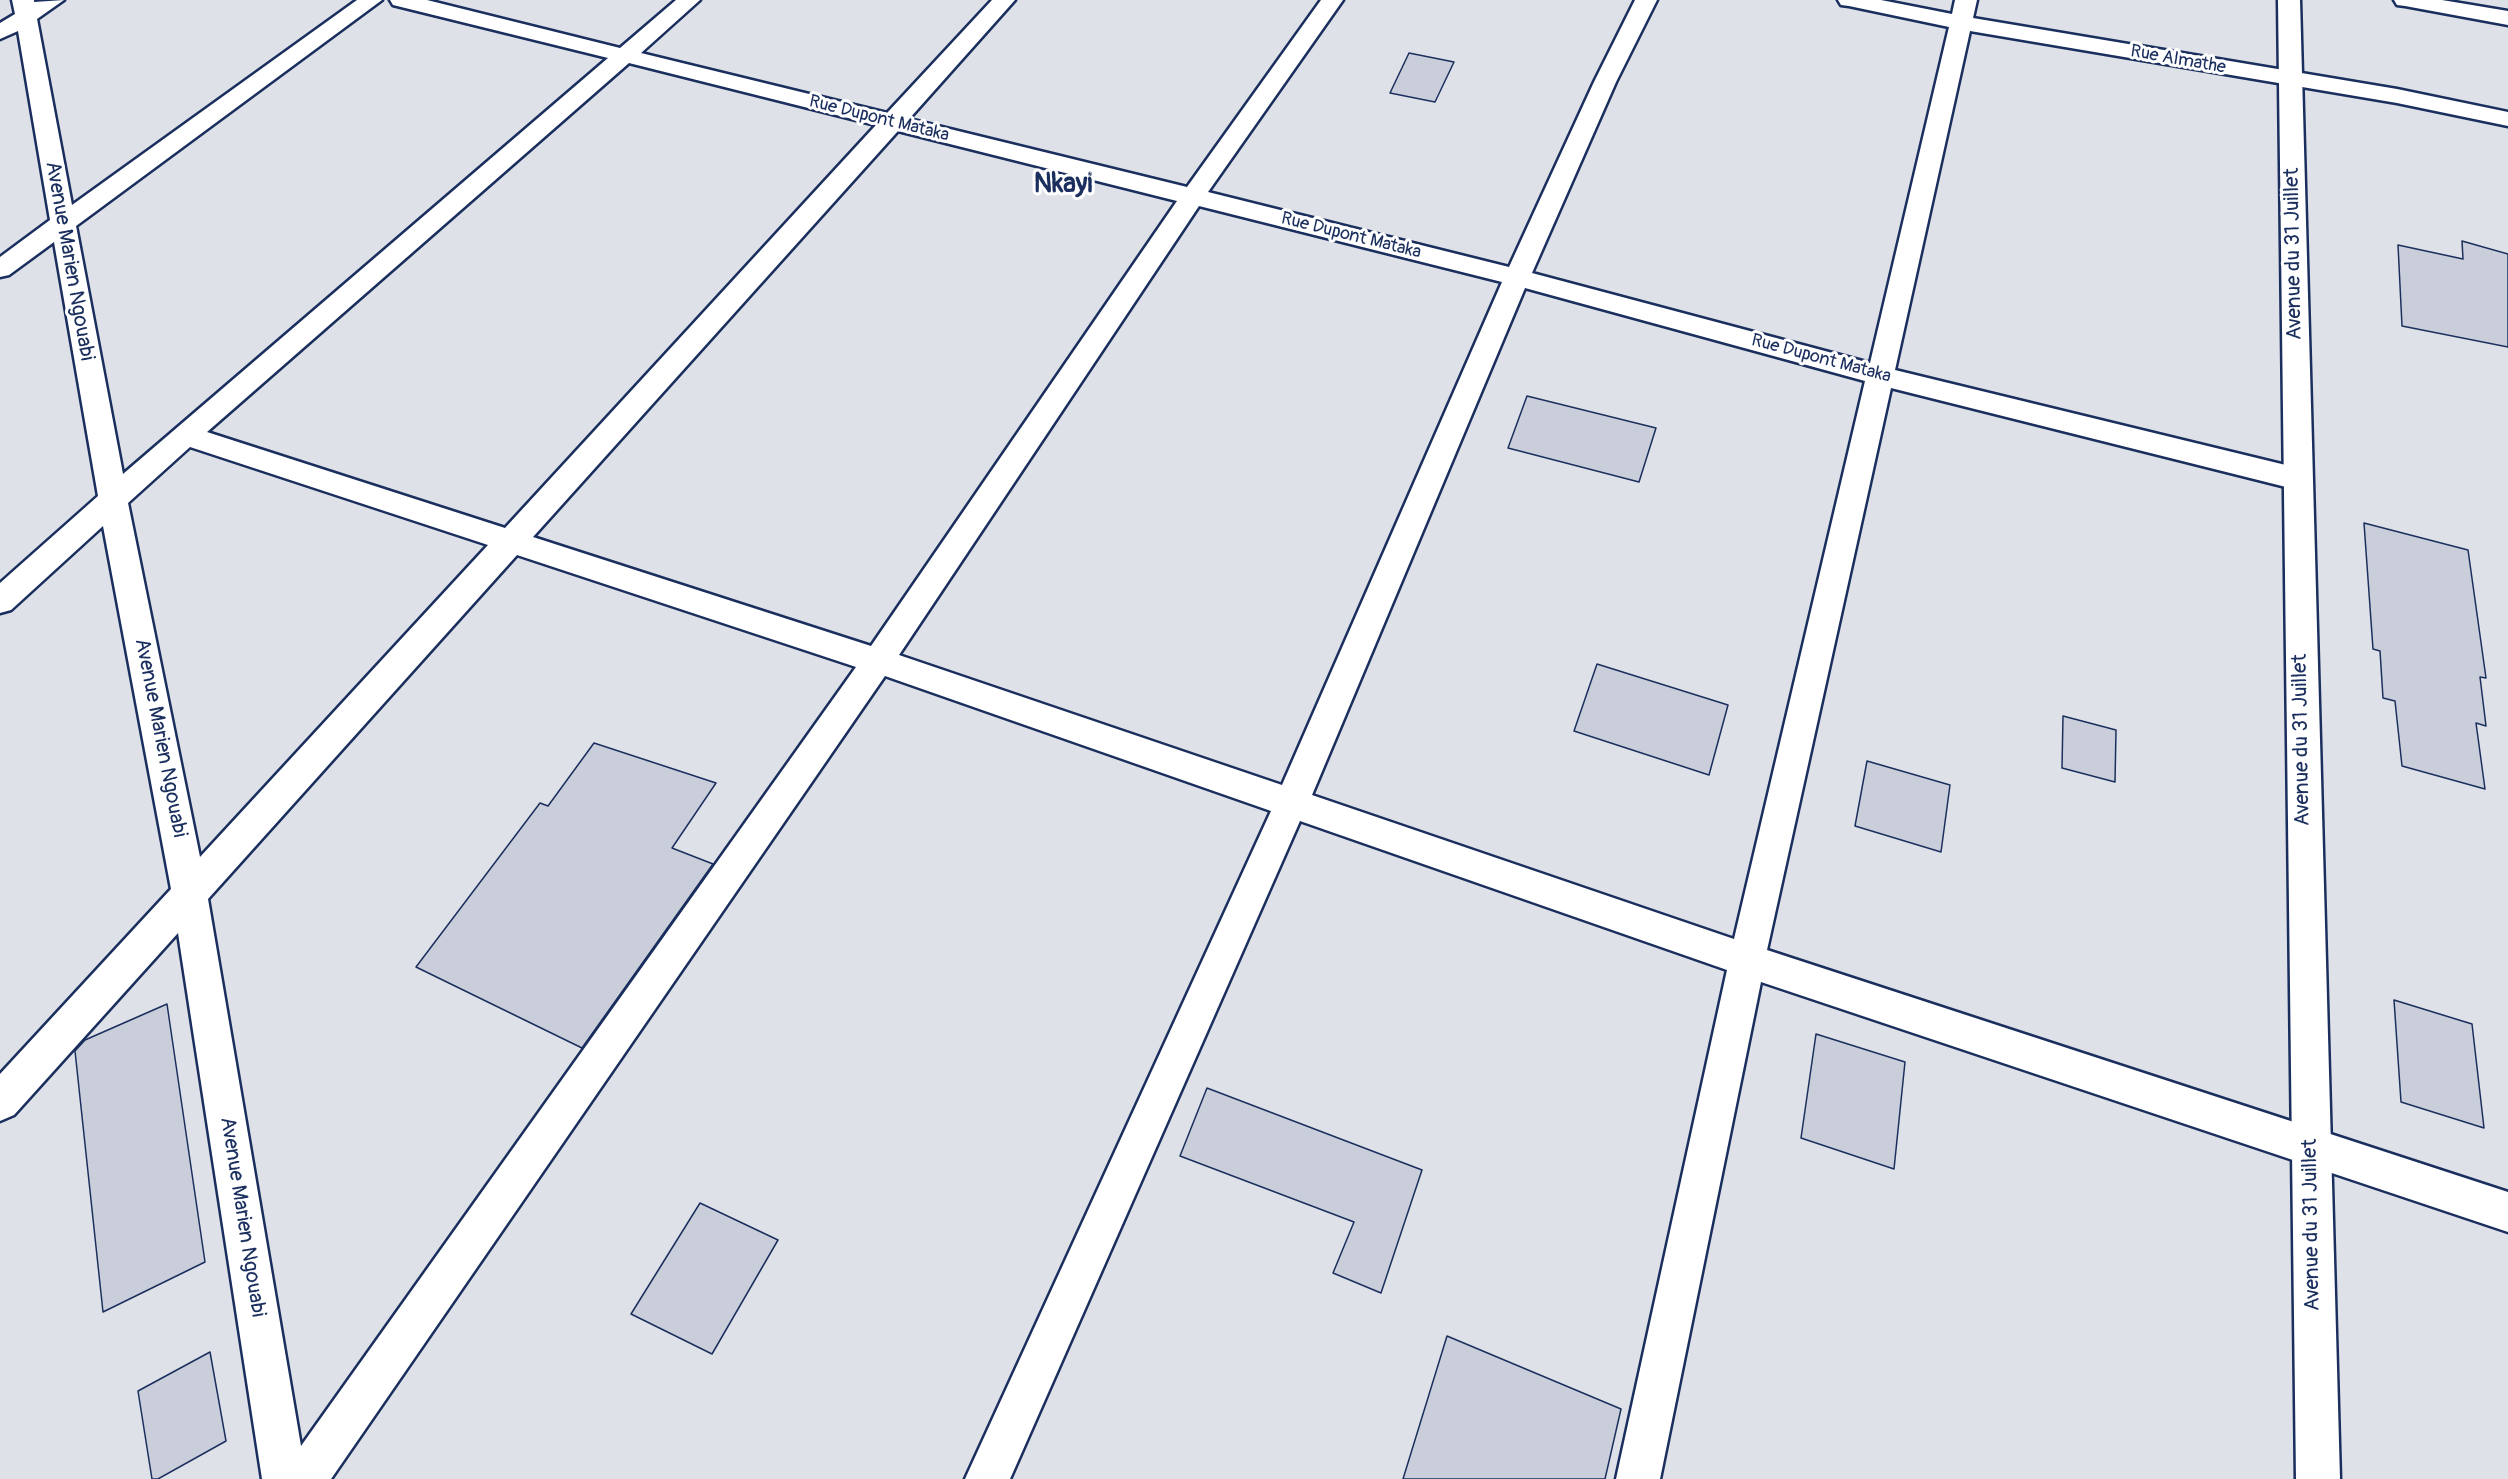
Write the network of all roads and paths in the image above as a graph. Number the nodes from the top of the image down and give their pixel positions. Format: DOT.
graph roads {
  1 [pos="371,0"];
  2 [pos="401,0"];
  3 [pos="689,0"];
  4 [pos="1004,0"];
  5 [pos="1332,0"];
  6 [pos="1646,0"];
  7 [pos="1849,0"];
  8 [pos="2289,0"];
  9 [pos="2405,0"];
  10 [pos="26,12"];
  11 [pos="1964,12"];
  12 [pos="2508,18"];
  13 [pos="627,55"];
  14 [pos="2291,80"];
  15 [pos="2508,119"];
  16 [pos="890,123"];
  17 [pos="1193,196"];
  18 [pos="62,224"];
  19 [pos="0,269"];
  20 [pos="1517,278"];
  21 [pos="1881,376"];
  22 [pos="185,435"];
  23 [pos="2298,479"];
  24 [pos="113,500"];
  25 [pos="512,542"];
  26 [pos="0,601"];
  27 [pos="878,661"];
  28 [pos="1291,804"];
  29 [pos="189,891"];
  30 [pos="1747,960"];
  31 [pos="0,1102"];
  32 [pos="2310,1147"];
  33 [pos="2508,1212"];
  34 [pos="284,1479"];
  35 [pos="304,1479"];
  36 [pos="987,1479"];
  37 [pos="1638,1479"];
  38 [pos="2318,1479"];
  1 -- 18 [label="street"];
  2 -- 13 [label="street, Rue Dupont Mataka"];
  3 -- 13 [label="street"];
  4 -- 16 [label="street"];
  5 -- 17 [label="street"];
  6 -- 20 [label="street"];
  7 -- 11 [label="street, Rue Almathe"];
  8 -- 14 [label="street, Avenue du 31 Juillet"];
  9 -- 12 [label="street"];
  10 -- 18 [label="street, Avenue Marien Ngouabi"];
  11 -- 14 [label="street, Rue Almathe"];
  11 -- 21 [label="street"];
  13 -- 16 [label="street, Rue Dupont Mataka"];
  13 -- 22 [label="street"];
  14 -- 15 [label="street, Rue Almathe"];
  14 -- 23 [label="street, Avenue du 31 Juillet"];
  16 -- 17 [label="street, Rue Dupont Mataka"];
  16 -- 25 [label="street"];
  17 -- 20 [label="street, Rue Dupont Mataka"];
  17 -- 27 [label="street"];
  18 -- 19 [label="street"];
  18 -- 24 [label="street, Avenue Marien Ngouabi"];
  20 -- 21 [label="street, Rue Dupont Mataka"];
  20 -- 28 [label="street"];
  21 -- 23 [label="street, Rue Dupont Mataka"];
  21 -- 30 [label="street"];
  22 -- 24 [label="street"];
  22 -- 25 [label="street"];
  23 -- 32 [label="street, Avenue du 31 Juillet"];
  24 -- 26 [label="street"];
  24 -- 29 [label="street, Avenue Marien Ngouabi"];
  25 -- 27 [label="street"];
  25 -- 29 [label="street"];
  27 -- 28 [label="street"];
  27 -- 35 [label="street"];
  28 -- 30 [label="street"];
  28 -- 36 [label="street"];
  29 -- 31 [label="street"];
  29 -- 34 [label="street, Avenue Marien Ngouabi"];
  30 -- 32 [label="street"];
  30 -- 37 [label="street"];
  32 -- 33 [label="street"];
  32 -- 38 [label="street, Avenue du 31 Juillet"];
}
